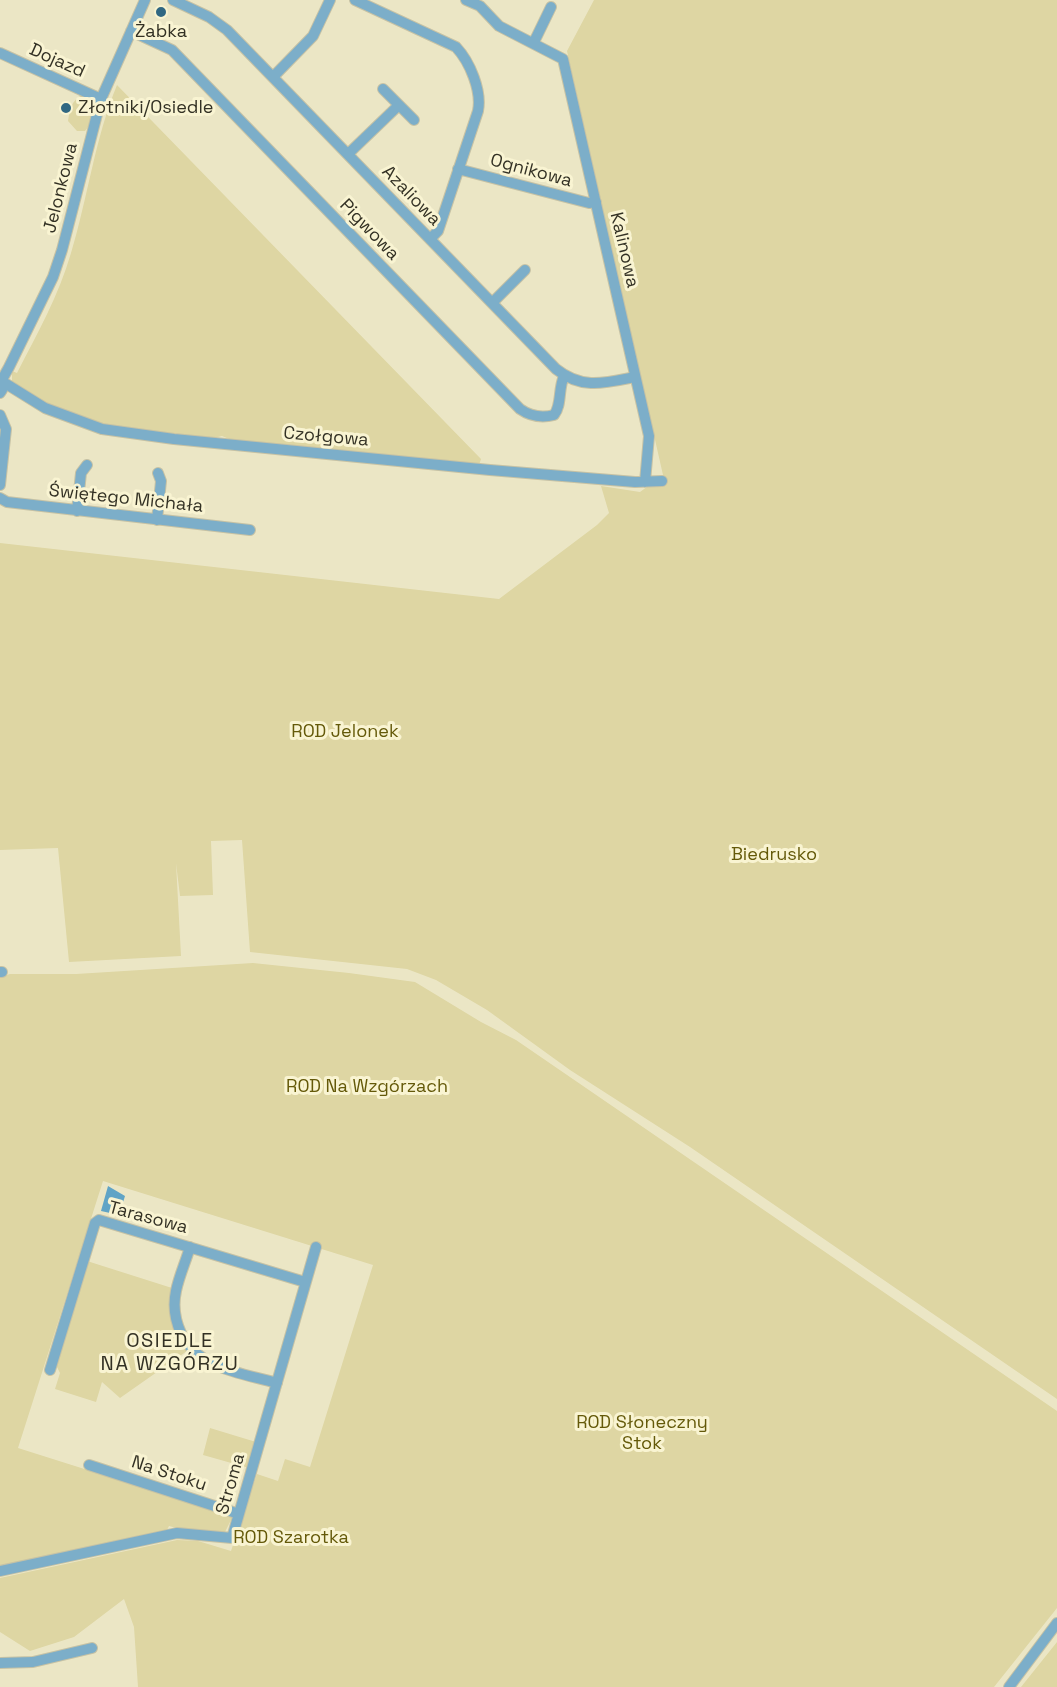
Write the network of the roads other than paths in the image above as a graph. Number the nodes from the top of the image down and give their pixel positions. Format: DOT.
graph roads {
  1 [pos="146,0"];
  2 [pos="173,0"];
  3 [pos="330,0"];
  4 [pos="355,0"];
  5 [pos="466,0"];
  6 [pos="185,2"];
  7 [pos="551,7"];
  8 [pos="131,31"];
  9 [pos="534,42"];
  10 [pos="0,53"];
  11 [pos="273,77"];
  12 [pos="383,88"];
  13 [pos="101,99"];
  14 [pos="399,105"];
  15 [pos="414,120"];
  16 [pos="348,154"];
  17 [pos="458,169"];
  18 [pos="596,202"];
  19 [pos="430,239"];
  20 [pos="525,270"];
  21 [pos="492,303"];
  22 [pos="564,376"];
  23 [pos="635,376"];
  24 [pos="0,381"];
  25 [pos="0,393"];
  26 [pos="0,415"];
  27 [pos="87,465"];
  28 [pos="158,473"];
  29 [pos="662,481"];
  30 [pos="645,482"];
  31 [pos="0,485"];
  32 [pos="0,498"];
  33 [pos="77,511"];
  34 [pos="157,520"];
  35 [pos="250,530"];
  36 [pos="190,1247"];
  37 [pos="316,1247"];
  38 [pos="306,1282"];
  39 [pos="50,1370"];
  40 [pos="277,1383"];
  41 [pos="89,1465"];
  42 [pos="239,1514"];
  43 [pos="0,1571"];
  44 [pos="1057,1623"];
  45 [pos="93,1648"];
  46 [pos="0,1663"];
  47 [pos="1009,1687"];
  1 -- 8 [label="street, Jelonkowa"];
  2 -- 6 [label="street, Azaliowa"];
  3 -- 11 [label="street"];
  4 -- 17 [label="street"];
  5 -- 9 [label="street, Kalinowa"];
  6 -- 11 [label="street, Azaliowa"];
  7 -- 9 [label="street"];
  8 -- 13 [label="street, Jelonkowa"];
  8 -- 22 [label="street, Pigwowa"];
  9 -- 18 [label="street, Kalinowa"];
  10 -- 13 [label="street, Dojazd"];
  11 -- 16 [label="street, Azaliowa"];
  12 -- 14 [label="street"];
  13 -- 24 [label="street, Jelonkowa"];
  14 -- 15 [label="street"];
  14 -- 16 [label="street"];
  16 -- 19 [label="street, Azaliowa"];
  17 -- 18 [label="street, Ognikowa"];
  17 -- 19 [label="street"];
  18 -- 23 [label="street, Kalinowa"];
  19 -- 21 [label="street, Azaliowa"];
  20 -- 21 [label="street"];
  21 -- 22 [label="street, Azaliowa"];
  22 -- 23 [label="street"];
  23 -- 30 [label="street, Kalinowa"];
  24 -- 25 [label="street"];
  24 -- 30 [label="street, Czołgowa"];
  26 -- 31 [label="street"];
  27 -- 33 [label="street"];
  28 -- 34 [label="street"];
  29 -- 30 [label="street, Czołgowa"];
  32 -- 33 [label="street, Świętego Michała"];
  33 -- 34 [label="street, Świętego Michała"];
  34 -- 35 [label="street, Świętego Michała"];
  36 -- 38 [label="street, Tarasowa"];
  36 -- 39 [label="street, Tarasowa"];
  36 -- 40 [label="street"];
  37 -- 38 [label="street, Stroma"];
  38 -- 40 [label="street, Stroma"];
  40 -- 42 [label="street, Stroma"];
  41 -- 42 [label="street, Na Stoku"];
  42 -- 43 [label="street, Stroma"];
  44 -- 47 [label="street"];
  45 -- 46 [label="street"];
}
